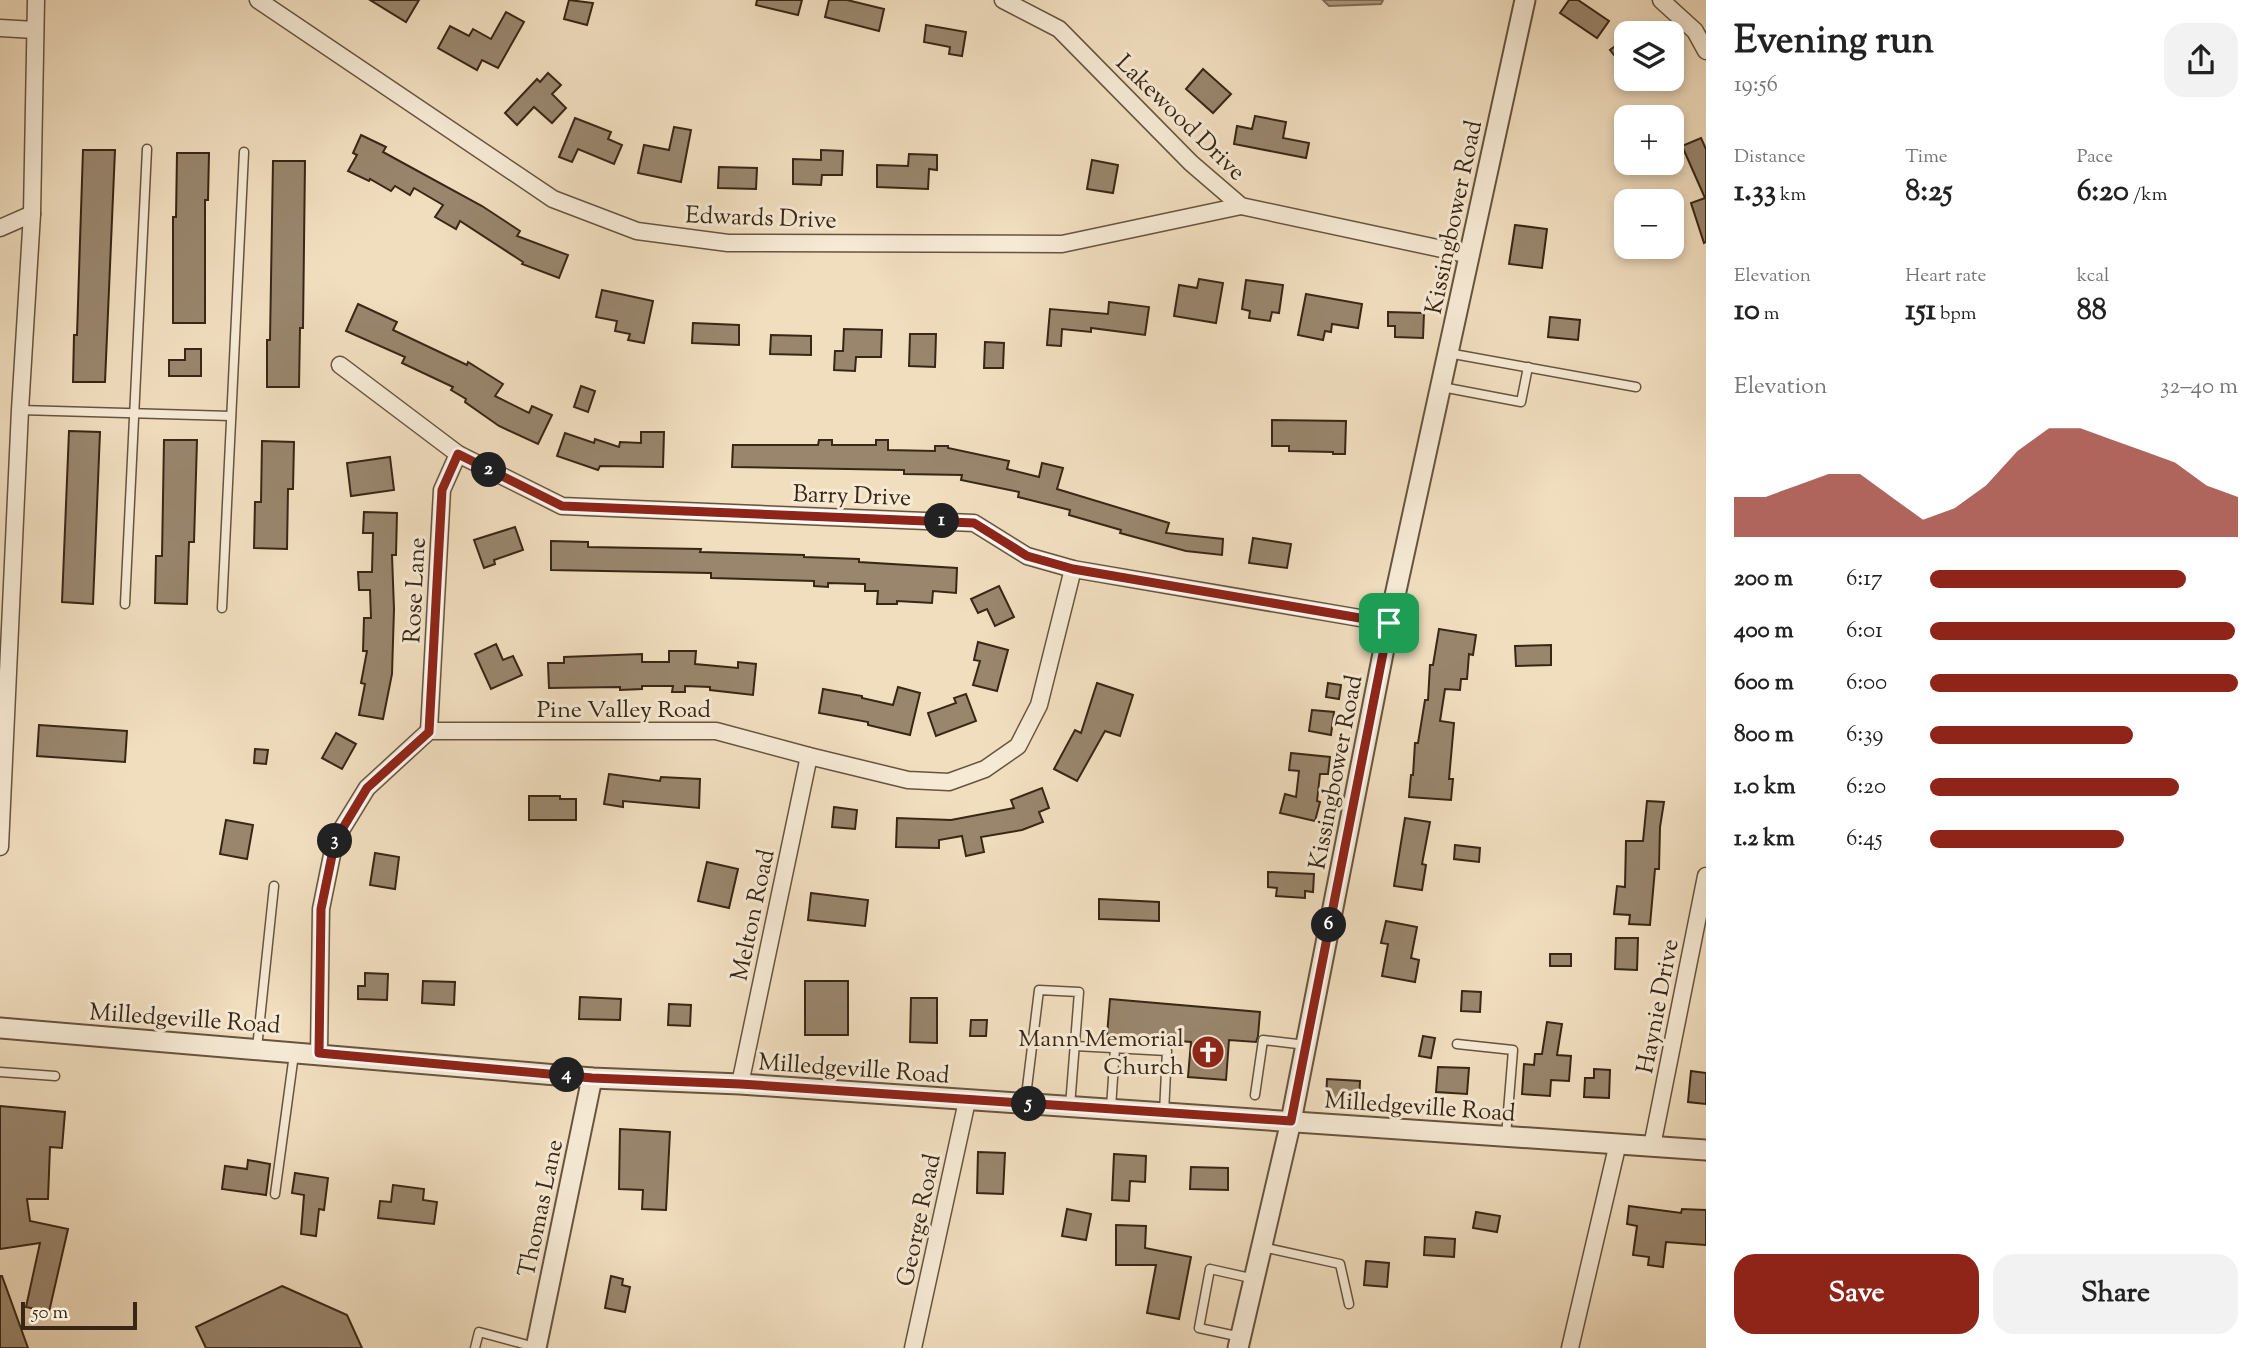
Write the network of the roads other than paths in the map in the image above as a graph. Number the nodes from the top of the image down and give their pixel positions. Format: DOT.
graph roads {
  1 [pos="36,0"];
  2 [pos="258,0"];
  3 [pos="1003,0"];
  4 [pos="1525,0"];
  5 [pos="1661,0"];
  6 [pos="0,28"];
  7 [pos="35,30"];
  8 [pos="1706,51"];
  9 [pos="147,149"];
  10 [pos="244,152"];
  11 [pos="1241,206"];
  12 [pos="32,214"];
  13 [pos="0,228"];
  14 [pos="1470,255"];
  15 [pos="1448,353"];
  16 [pos="340,365"];
  17 [pos="1528,367"];
  18 [pos="1441,387"];
  19 [pos="1636,387"];
  20 [pos="20,411"];
  21 [pos="134,413"];
  22 [pos="231,416"];
  23 [pos="458,454"];
  24 [pos="1073,569"];
  25 [pos="125,604"];
  26 [pos="222,608"];
  27 [pos="1389,623"];
  28 [pos="4,673"];
  29 [pos="429,732"];
  30 [pos="809,756"];
  31 [pos="0,847"];
  32 [pos="1706,876"];
  33 [pos="274,886"];
  34 [pos="0,1028"];
  35 [pos="1457,1044"];
  36 [pos="1306,1045"];
  37 [pos="1075,1046"];
  38 [pos="257,1048"];
  39 [pos="1115,1048"];
  40 [pos="295,1051"];
  41 [pos="319,1053"];
  42 [pos="0,1072"];
  43 [pos="55,1076"];
  44 [pos="592,1078"];
  45 [pos="740,1084"];
  46 [pos="1255,1095"];
  47 [pos="967,1101"];
  48 [pos="1025,1104"];
  49 [pos="1070,1107"];
  50 [pos="1111,1110"];
  51 [pos="1164,1113"];
  52 [pos="1291,1121"];
  53 [pos="1506,1136"];
  54 [pos="1618,1143"];
  55 [pos="1652,1146"];
  56 [pos="1706,1150"];
  57 [pos="275,1194"];
  58 [pos="1262,1247"];
  59 [pos="1255,1279"];
  60 [pos="1349,1304"];
  61 [pos="1239,1343"];
  62 [pos="475,1348"];
  63 [pos="536,1348"];
  64 [pos="913,1348"];
  65 [pos="1570,1348"];
  1 -- 7 [label="street"];
  2 -- 11 [label="street, Edwards Drive"];
  3 -- 11 [label="street, Lakewood Drive"];
  4 -- 14 [label="street, Kissingbower Road"];
  5 -- 8 [label="street"];
  6 -- 7 [label="street"];
  7 -- 12 [label="street"];
  9 -- 21 [label="lane"];
  10 -- 22 [label="lane"];
  11 -- 14 [label="street, Lakewood Drive"];
  12 -- 13 [label="street"];
  12 -- 20 [label="street"];
  14 -- 15 [label="street, Kissingbower Road"];
  15 -- 17 [label="lane"];
  15 -- 18 [label="street, Kissingbower Road"];
  16 -- 23 [label="street, Barry Drive"];
  17 -- 18 [label="lane"];
  17 -- 19 [label="lane"];
  18 -- 27 [label="street, Kissingbower Road"];
  20 -- 21 [label="lane"];
  20 -- 28 [label="street"];
  21 -- 22 [label="lane"];
  21 -- 25 [label="lane"];
  22 -- 26 [label="lane"];
  23 -- 24 [label="street, Barry Drive"];
  23 -- 29 [label="street, Rose Lane"];
  24 -- 27 [label="street, Barry Drive"];
  24 -- 30 [label="street, Pine Valley Road"];
  27 -- 36 [label="street, Kissingbower Road"];
  28 -- 31 [label="street"];
  29 -- 30 [label="street, Pine Valley Road"];
  29 -- 41 [label="street"];
  30 -- 45 [label="street, Melton Road"];
  32 -- 55 [label="street, Haynie Drive"];
  33 -- 38 [label="lane"];
  34 -- 38 [label="street, Milledgeville Road"];
  35 -- 53 [label="lane"];
  36 -- 46 [label="lane"];
  36 -- 52 [label="street, Kissingbower Road"];
  37 -- 39 [label="lane"];
  37 -- 48 [label="lane"];
  37 -- 49 [label="lane"];
  38 -- 40 [label="street, Milledgeville Road"];
  39 -- 50 [label="lane"];
  39 -- 51 [label="lane"];
  40 -- 41 [label="street, Milledgeville Road"];
  40 -- 57 [label="lane"];
  41 -- 44 [label="street, Milledgeville Road"];
  42 -- 43 [label="lane"];
  44 -- 45 [label="street, Milledgeville Road"];
  44 -- 63 [label="street, Thomas Lane"];
  45 -- 47 [label="street, Milledgeville Road"];
  47 -- 48 [label="street, Milledgeville Road"];
  47 -- 64 [label="street, George Road"];
  48 -- 49 [label="street, Milledgeville Road"];
  49 -- 50 [label="street, Milledgeville Road"];
  50 -- 51 [label="street, Milledgeville Road"];
  51 -- 52 [label="street, Milledgeville Road"];
  52 -- 53 [label="street, Milledgeville Road"];
  52 -- 58 [label="street, Kissingbower Road"];
  53 -- 54 [label="street, Milledgeville Road"];
  54 -- 55 [label="street, Milledgeville Road"];
  54 -- 65 [label="street"];
  55 -- 56 [label="street, Milledgeville Road"];
  58 -- 59 [label="street, Kissingbower Road"];
  58 -- 60 [label="lane"];
  59 -- 61 [label="street, Kissingbower Road"];
  59 -- 61 [label="lane"];
  62 -- 63 [label="lane"];
}
